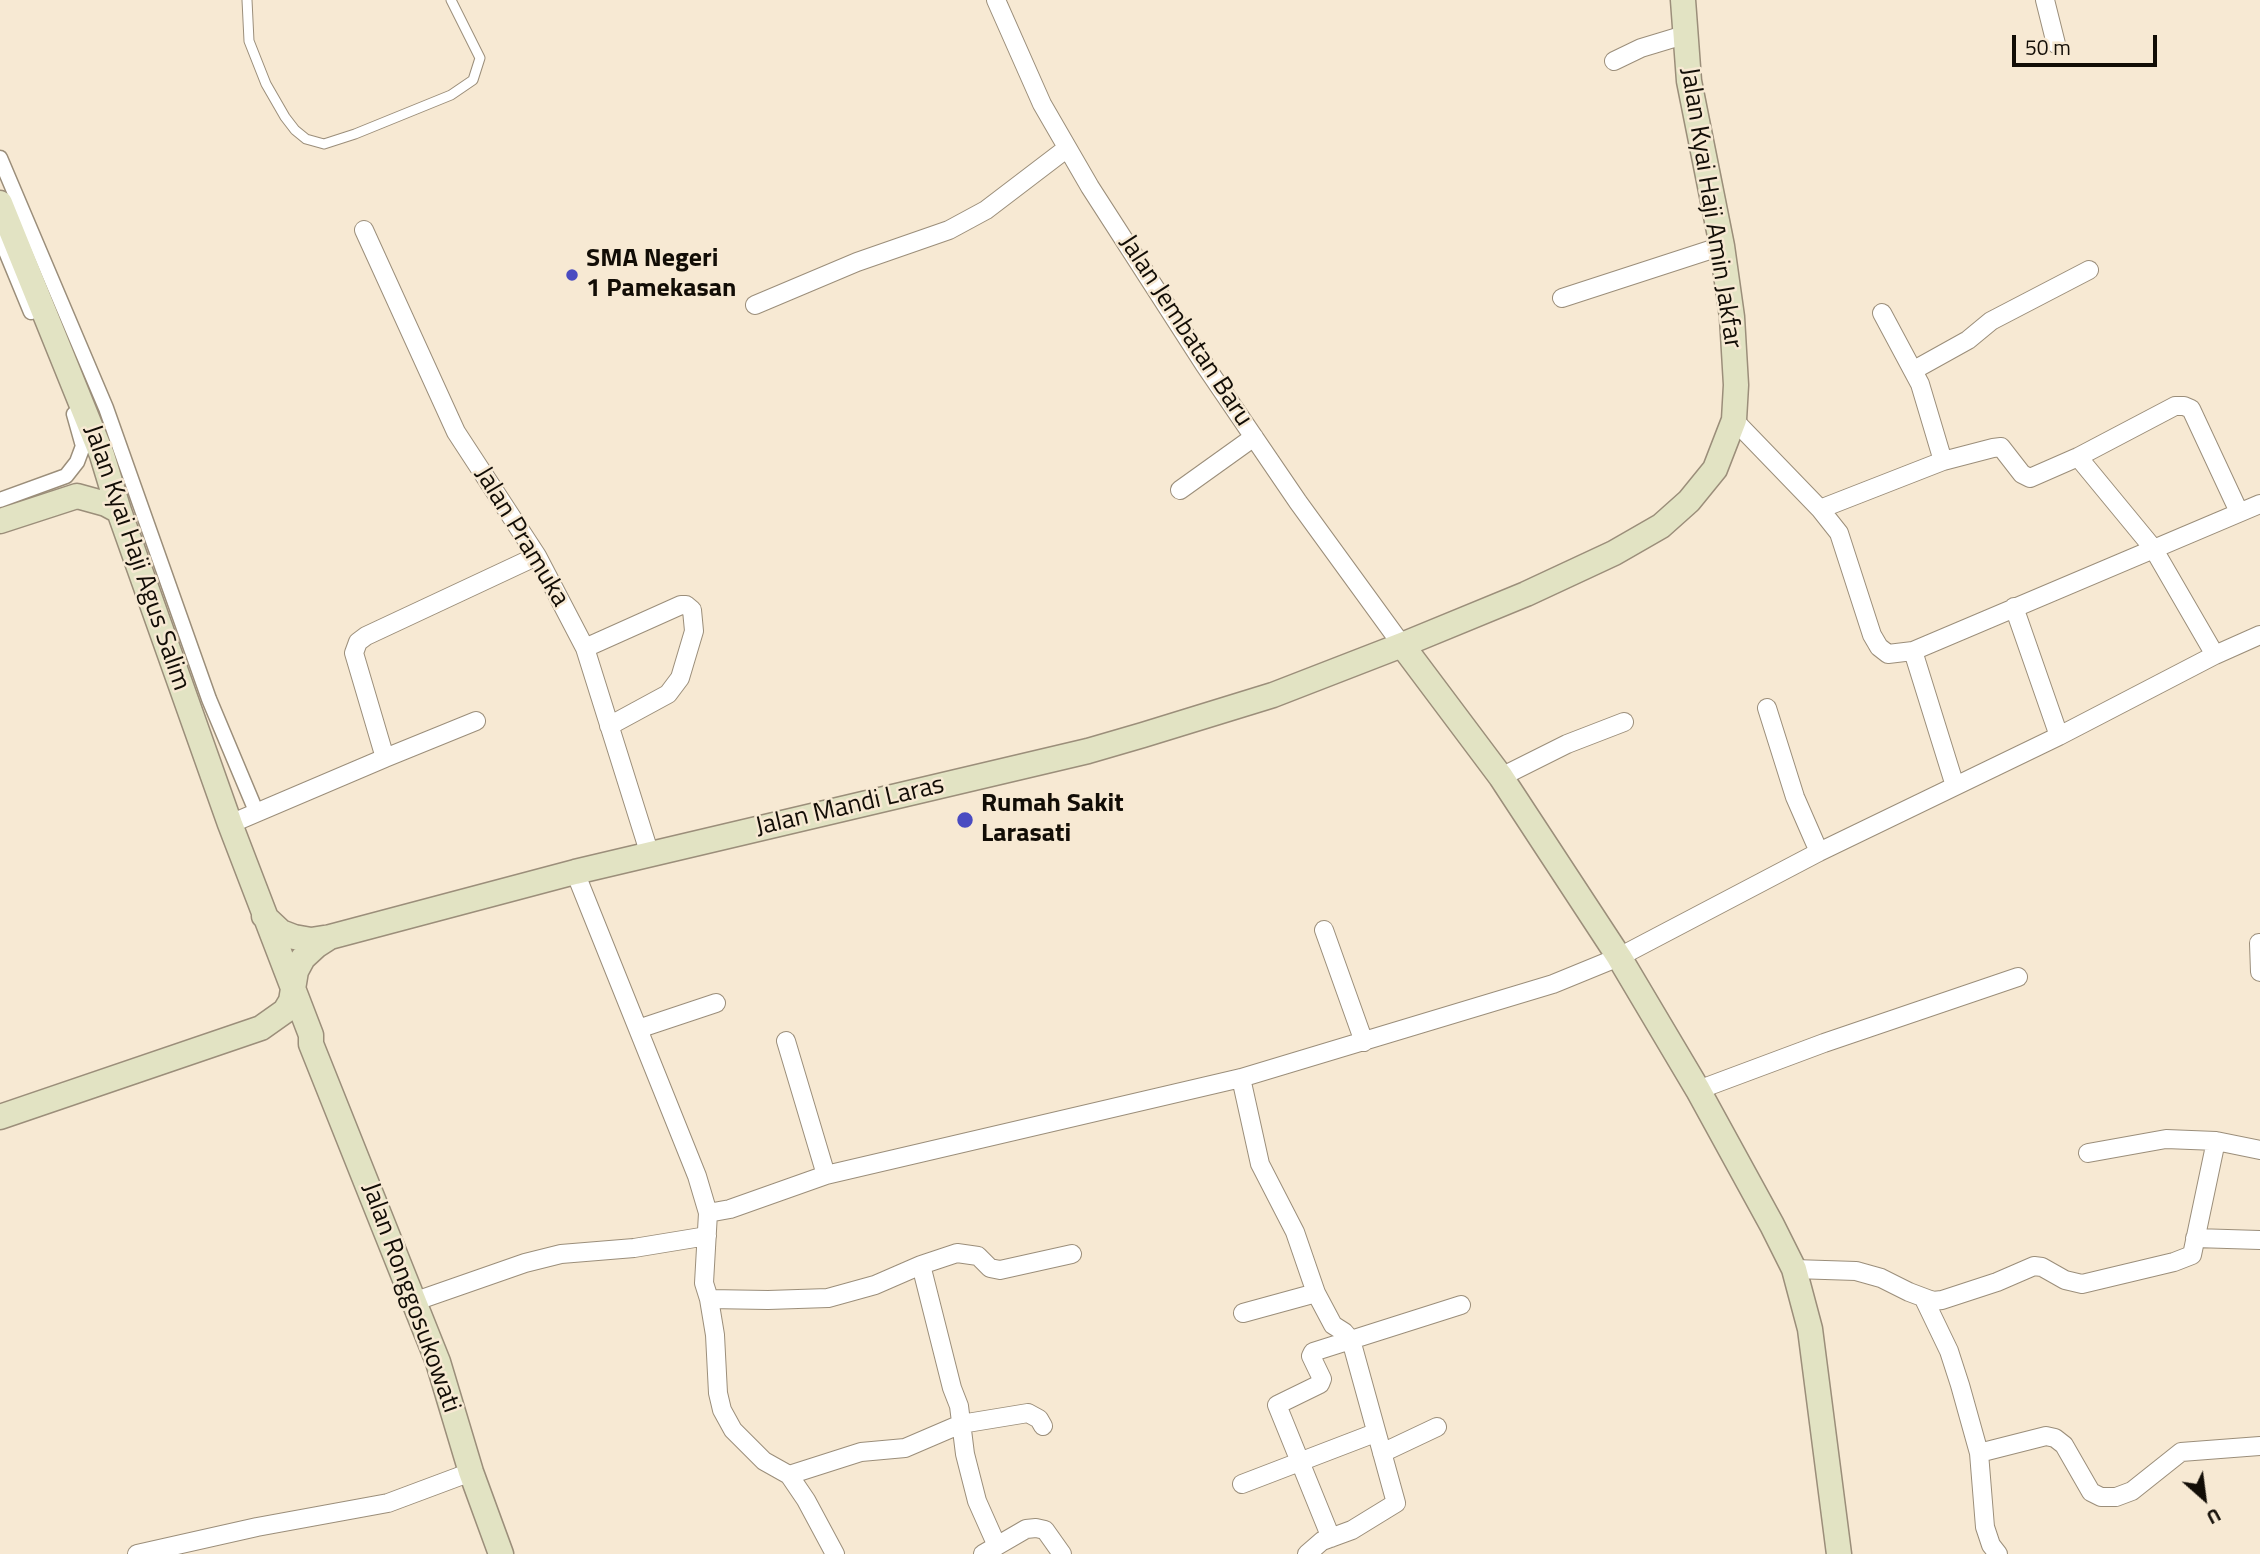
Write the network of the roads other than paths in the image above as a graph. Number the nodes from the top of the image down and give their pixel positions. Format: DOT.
graph roads {
  1 [pos="247,0"];
  2 [pos="450,0"];
  3 [pos="996,0"];
  4 [pos="1684,0"];
  5 [pos="2045,0"];
  6 [pos="1684,35"];
  7 [pos="2056,44"];
  8 [pos="1614,61"];
  9 [pos="1066,149"];
  10 [pos="0,158"];
  11 [pos="0,203"];
  12 [pos="364,230"];
  13 [pos="0,237"];
  14 [pos="1722,246"];
  15 [pos="2089,270"];
  16 [pos="1562,298"];
  17 [pos="760,303"];
  18 [pos="1882,313"];
  19 [pos="1914,370"];
  20 [pos="1734,420"];
  21 [pos="1254,438"];
  22 [pos="102,455"];
  23 [pos="2078,457"];
  24 [pos="1943,461"];
  25 [pos="1180,490"];
  26 [pos="77,496"];
  27 [pos="0,500"];
  28 [pos="2260,504"];
  29 [pos="1820,509"];
  30 [pos="119,510"];
  31 [pos="2239,512"];
  32 [pos="0,521"];
  33 [pos="2152,548"];
  34 [pos="537,556"];
  35 [pos="2014,607"];
  36 [pos="2260,635"];
  37 [pos="1402,645"];
  38 [pos="585,648"];
  39 [pos="1913,651"];
  40 [pos="2216,654"];
  41 [pos="1767,708"];
  42 [pos="475,721"];
  43 [pos="1624,722"];
  44 [pos="609,726"];
  45 [pos="2059,736"];
  46 [pos="385,758"];
  47 [pos="1502,777"];
  48 [pos="1955,786"];
  49 [pos="256,811"];
  50 [pos="230,824"];
  51 [pos="1819,852"];
  52 [pos="650,855"];
  53 [pos="575,872"];
  54 [pos="264,916"];
  55 [pos="1324,930"];
  56 [pos="330,937"];
  57 [pos="2259,943"];
  58 [pos="1619,957"];
  59 [pos="2260,972"];
  60 [pos="2018,977"];
  61 [pos="293,989"];
  62 [pos="716,1003"];
  63 [pos="261,1028"];
  64 [pos="638,1029"];
  65 [pos="786,1041"];
  66 [pos="1364,1042"];
  67 [pos="311,1044"];
  68 [pos="1241,1078"];
  69 [pos="1698,1090"];
  70 [pos="0,1117"];
  71 [pos="2216,1141"];
  72 [pos="2260,1150"];
  73 [pos="2088,1153"];
  74 [pos="827,1175"];
  75 [pos="708,1213"];
  76 [pos="707,1236"];
  77 [pos="2195,1238"];
  78 [pos="2260,1240"];
  79 [pos="1072,1254"];
  80 [pos="921,1265"];
  81 [pos="1794,1269"];
  82 [pos="1316,1293"];
  83 [pos="709,1299"];
  84 [pos="1924,1299"];
  85 [pos="416,1301"];
  86 [pos="1461,1305"];
  87 [pos="1244,1313"];
  88 [pos="1351,1340"];
  89 [pos="961,1424"];
  90 [pos="1043,1426"];
  91 [pos="1437,1427"];
  92 [pos="1375,1433"];
  93 [pos="2260,1446"];
  94 [pos="1979,1453"];
  95 [pos="1382,1454"];
  96 [pos="1300,1460"];
  97 [pos="471,1472"];
  98 [pos="789,1475"];
  99 [pos="1242,1484"];
  100 [pos="1331,1538"];
  101 [pos="990,1550"];
  102 [pos="136,1554"];
  103 [pos="502,1554"];
  104 [pos="835,1554"];
  105 [pos="1062,1554"];
  106 [pos="1307,1554"];
  107 [pos="1839,1554"];
  108 [pos="1998,1554"];
  1 -- 2 [label="lane"];
  3 -- 9 [label="street, Jalan Jembatan Baru"];
  4 -- 6 [label="main road, Jalan Kyai Haji Amin Jakfar"];
  5 -- 7 [label="street"];
  6 -- 8 [label="street"];
  6 -- 14 [label="main road, Jalan Kyai Haji Amin Jakfar"];
  9 -- 17 [label="street"];
  9 -- 21 [label="street, Jalan Jembatan Baru"];
  10 -- 49 [label="street"];
  11 -- 22 [label="main road, Jalan Kyai Haji Agus Salim"];
  12 -- 34 [label="street, Jalan Pramuka"];
  13 -- 27 [label="street"];
  14 -- 16 [label="street"];
  14 -- 20 [label="main road, Jalan Kyai Haji Amin Jakfar"];
  15 -- 19 [label="street"];
  18 -- 19 [label="street"];
  19 -- 24 [label="street"];
  20 -- 29 [label="street"];
  20 -- 37 [label="main road, Jalan Kyai Haji Amin Jakfar"];
  21 -- 25 [label="street"];
  21 -- 37 [label="street, Jalan Jembatan Baru"];
  22 -- 26 [label="main road"];
  22 -- 30 [label="main road, Jalan Kyai Haji Agus Salim"];
  23 -- 24 [label="street"];
  23 -- 31 [label="street"];
  23 -- 33 [label="street"];
  24 -- 29 [label="street"];
  26 -- 30 [label="main road"];
  26 -- 32 [label="main road"];
  28 -- 31 [label="street"];
  29 -- 39 [label="street"];
  30 -- 50 [label="main road, Jalan Kyai Haji Agus Salim"];
  31 -- 33 [label="street"];
  33 -- 35 [label="street"];
  33 -- 40 [label="street"];
  34 -- 38 [label="street, Jalan Pramuka"];
  34 -- 46 [label="street"];
  35 -- 39 [label="street"];
  35 -- 45 [label="street"];
  36 -- 40 [label="street"];
  37 -- 47 [label="main road"];
  37 -- 52 [label="main road, Jalan Mandi Laras"];
  38 -- 44 [label="street, Jalan Pramuka"];
  38 -- 44 [label="street"];
  39 -- 48 [label="street"];
  40 -- 45 [label="street"];
  41 -- 51 [label="street"];
  42 -- 46 [label="street"];
  43 -- 47 [label="street"];
  44 -- 52 [label="street, Jalan Pramuka"];
  45 -- 48 [label="street"];
  46 -- 49 [label="street"];
  47 -- 58 [label="main road"];
  48 -- 51 [label="street"];
  49 -- 50 [label="street"];
  50 -- 54 [label="main road, Jalan Kyai Haji Agus Salim"];
  51 -- 58 [label="street"];
  52 -- 53 [label="main road, Jalan Mandi Laras"];
  53 -- 56 [label="main road, Jalan Mandi Laras"];
  53 -- 64 [label="street"];
  54 -- 56 [label="main road"];
  54 -- 61 [label="main road, Jalan Kyai Haji Agus Salim"];
  55 -- 66 [label="street"];
  56 -- 61 [label="main road"];
  57 -- 59 [label="street"];
  58 -- 66 [label="street"];
  58 -- 69 [label="main road"];
  60 -- 69 [label="street"];
  61 -- 63 [label="main road"];
  61 -- 67 [label="main road, Jalan Ronggosukowati"];
  62 -- 64 [label="street"];
  63 -- 67 [label="main road"];
  63 -- 70 [label="main road"];
  64 -- 75 [label="street"];
  65 -- 74 [label="street"];
  66 -- 68 [label="street"];
  67 -- 85 [label="main road, Jalan Ronggosukowati"];
  68 -- 74 [label="street"];
  68 -- 82 [label="street"];
  69 -- 81 [label="main road"];
  71 -- 72 [label="street"];
  71 -- 73 [label="street"];
  71 -- 77 [label="street"];
  74 -- 75 [label="street"];
  75 -- 76 [label="street"];
  76 -- 83 [label="street"];
  76 -- 85 [label="street"];
  77 -- 78 [label="street"];
  77 -- 84 [label="street"];
  79 -- 80 [label="street"];
  80 -- 83 [label="street"];
  80 -- 89 [label="street"];
  81 -- 84 [label="street"];
  81 -- 107 [label="main road"];
  82 -- 87 [label="street"];
  82 -- 88 [label="street"];
  83 -- 98 [label="street"];
  84 -- 94 [label="street"];
  85 -- 97 [label="main road, Jalan Ronggosukowati"];
  86 -- 88 [label="street"];
  88 -- 92 [label="street"];
  88 -- 96 [label="street"];
  89 -- 90 [label="street"];
  89 -- 98 [label="street"];
  89 -- 101 [label="street"];
  91 -- 95 [label="street"];
  92 -- 95 [label="street"];
  92 -- 96 [label="street"];
  93 -- 94 [label="street"];
  94 -- 108 [label="street"];
  95 -- 100 [label="street"];
  96 -- 99 [label="street"];
  96 -- 100 [label="street"];
  97 -- 102 [label="street"];
  97 -- 103 [label="main road, Jalan Ronggosukowati"];
  98 -- 104 [label="street"];
  100 -- 106 [label="street"];
  101 -- 105 [label="street"];
}
